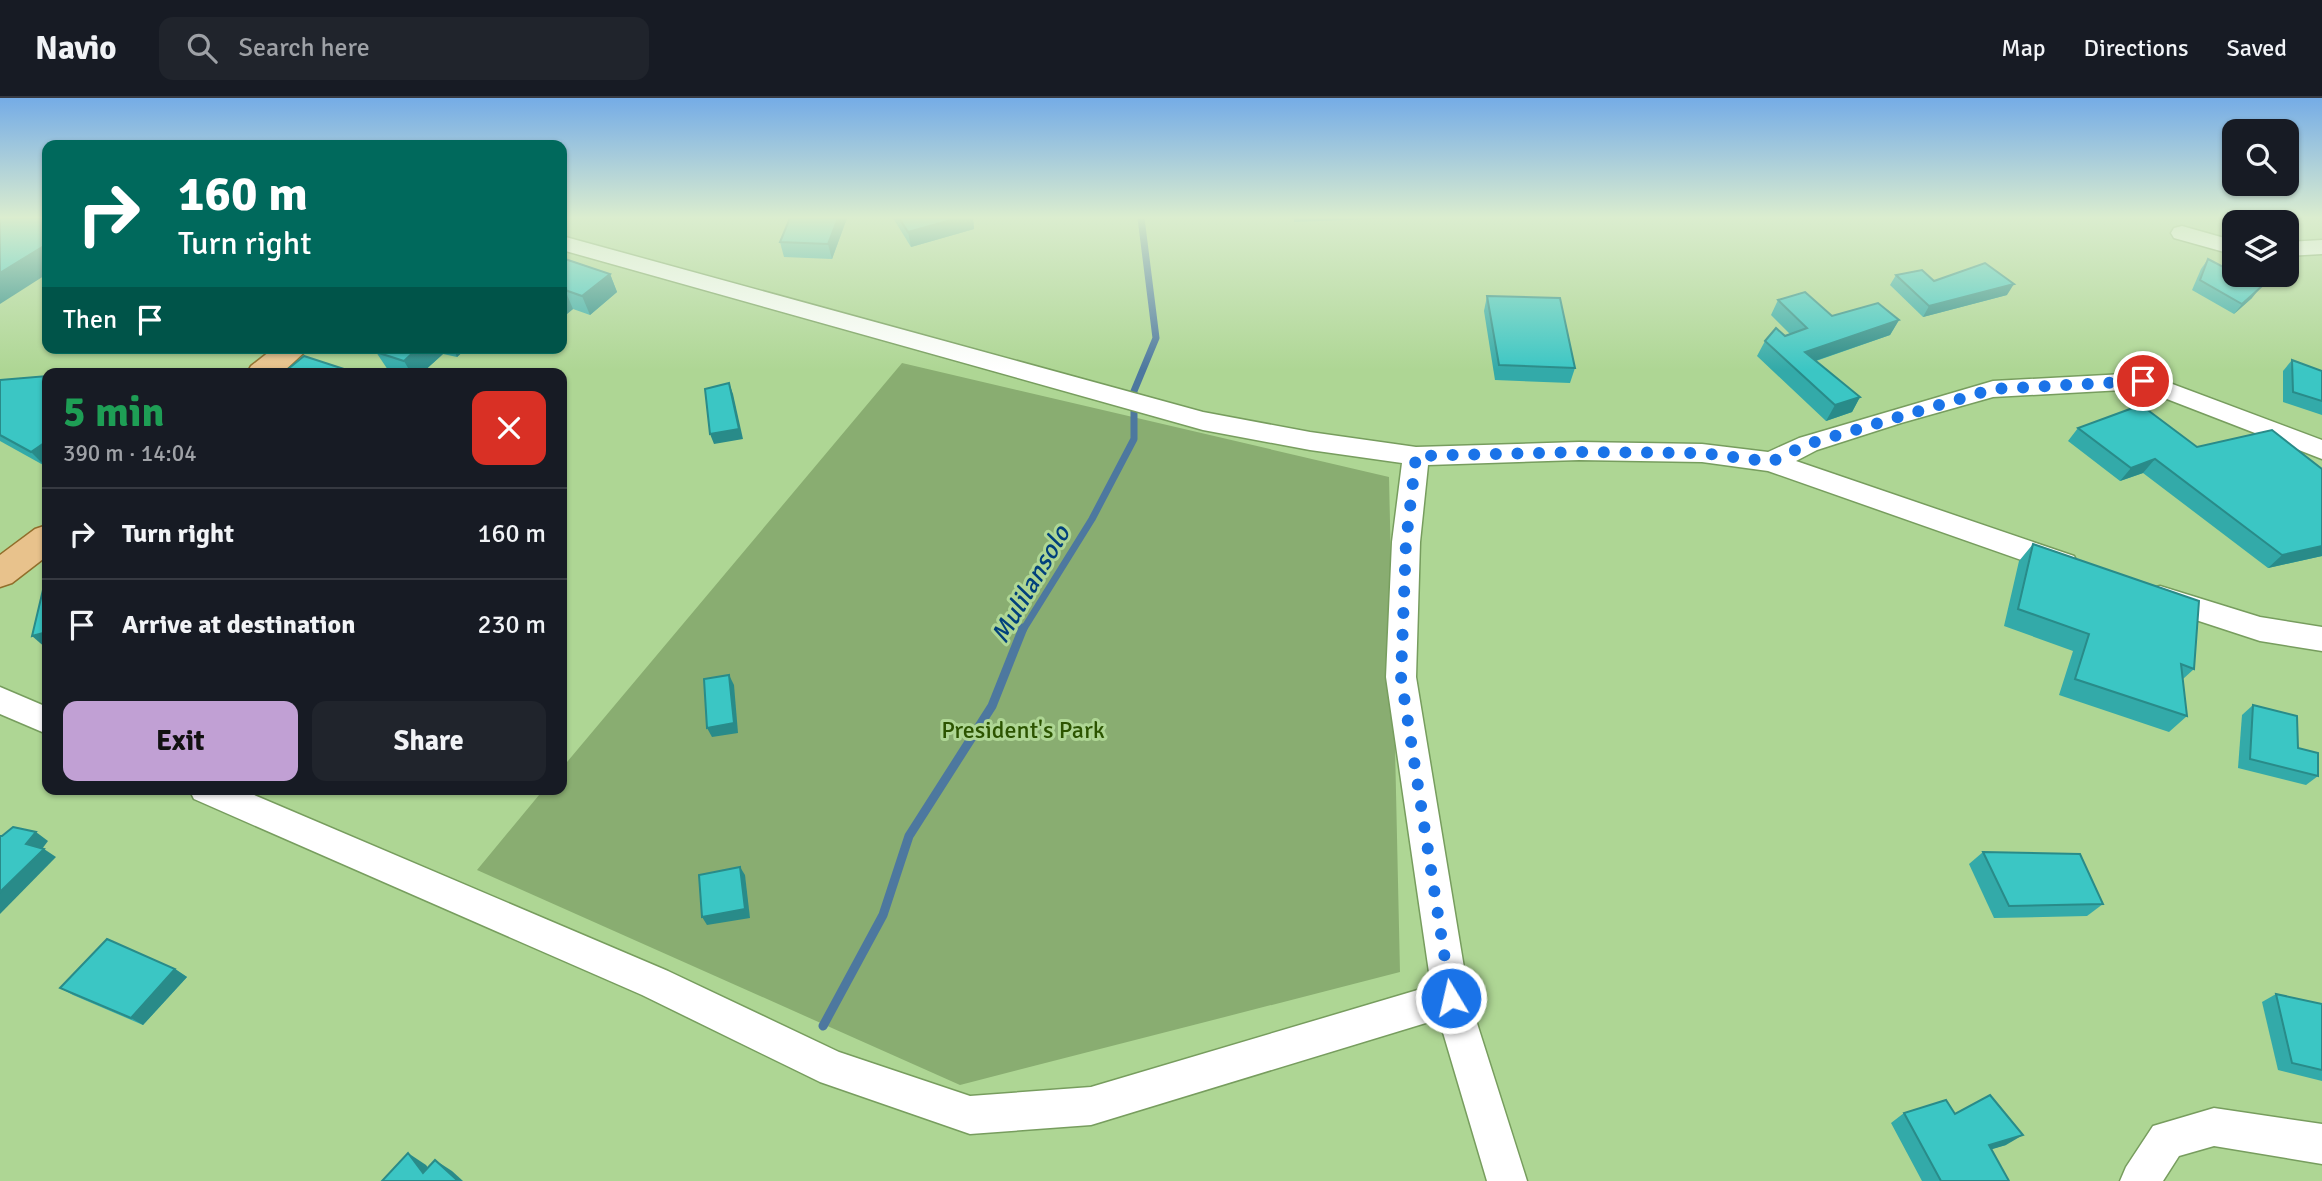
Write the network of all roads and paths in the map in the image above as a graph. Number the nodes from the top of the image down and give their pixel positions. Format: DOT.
graph roads {
  1 [pos="654,269"];
  2 [pos="286,354"];
  3 [pos="268,368"];
  4 [pos="2322,450"];
  5 [pos="1416,456"];
  6 [pos="1771,462"];
  7 [pos="42,542"];
  8 [pos="2087,572"];
  9 [pos="0,574"];
  10 [pos="2137,589"];
  11 [pos="2322,639"];
  12 [pos="0,700"];
  13 [pos="42,719"];
  14 [pos="219,795"];
  15 [pos="1451,998"];
  16 [pos="2322,1144"];
  17 [pos="1507,1181"];
  18 [pos="2140,1181"];
  1 -- 5 [label="street"];
  2 -- 3 [label="main road"];
  4 -- 6 [label="street"];
  5 -- 6 [label="street"];
  5 -- 15 [label="street"];
  6 -- 8 [label="street"];
  7 -- 9 [label="main road"];
  10 -- 11 [label="street"];
  12 -- 13 [label="street"];
  14 -- 15 [label="street"];
  15 -- 17 [label="street"];
  16 -- 18 [label="street"];
}
